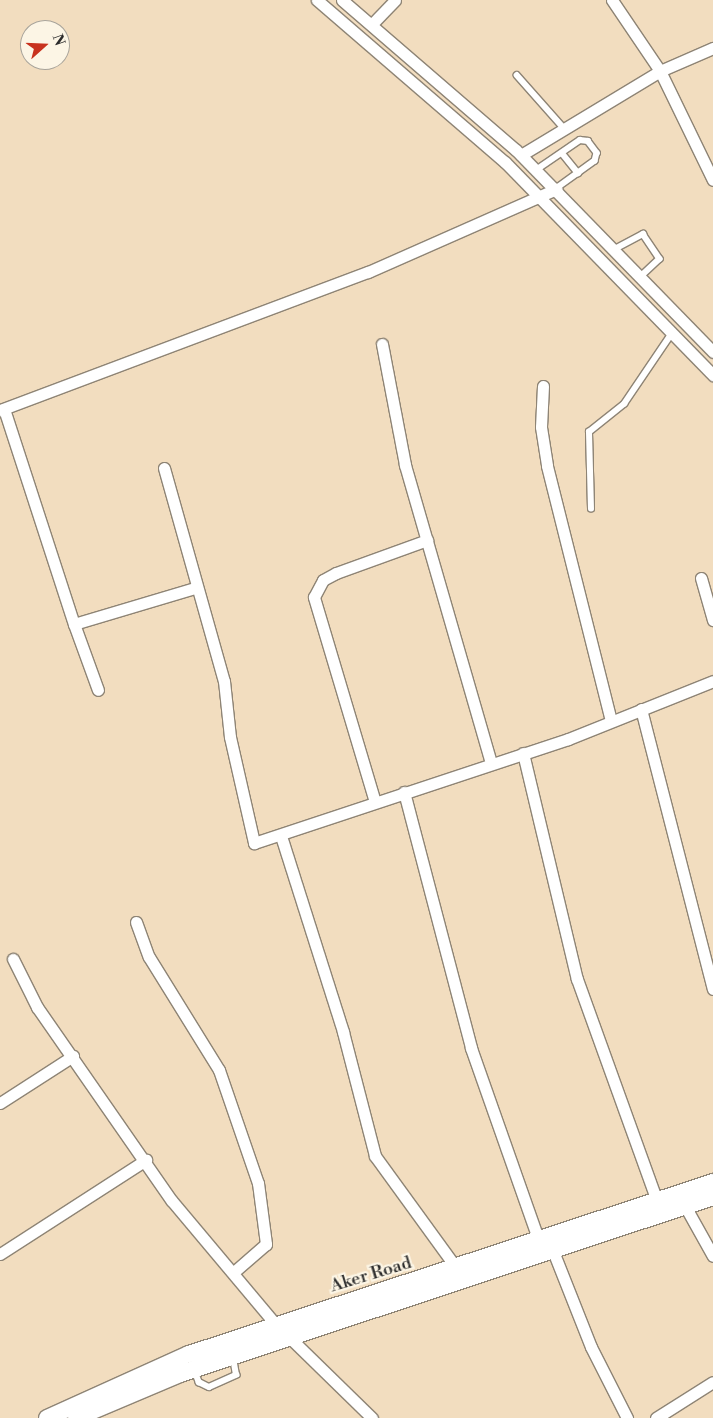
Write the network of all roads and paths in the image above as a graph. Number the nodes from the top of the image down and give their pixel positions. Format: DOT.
graph roads {
  1 [pos="317,0"];
  2 [pos="342,0"];
  3 [pos="395,0"];
  4 [pos="612,0"];
  5 [pos="372,24"];
  6 [pos="713,48"];
  7 [pos="660,71"];
  8 [pos="517,75"];
  9 [pos="563,127"];
  10 [pos="562,153"];
  11 [pos="520,155"];
  12 [pos="536,170"];
  13 [pos="578,173"];
  14 [pos="713,180"];
  15 [pos="556,189"];
  16 [pos="541,199"];
  17 [pos="615,249"];
  18 [pos="642,276"];
  19 [pos="673,332"];
  20 [pos="382,344"];
  21 [pos="713,352"];
  22 [pos="713,375"];
  23 [pos="543,386"];
  24 [pos="2,409"];
  25 [pos="164,468"];
  26 [pos="591,509"];
  27 [pos="427,540"];
  28 [pos="701,578"];
  29 [pos="195,588"];
  30 [pos="713,620"];
  31 [pos="74,624"];
  32 [pos="713,681"];
  33 [pos="98,690"];
  34 [pos="641,709"];
  35 [pos="612,721"];
  36 [pos="523,753"];
  37 [pos="491,763"];
  38 [pos="404,792"];
  39 [pos="375,802"];
  40 [pos="281,836"];
  41 [pos="136,922"];
  42 [pos="13,959"];
  43 [pos="713,989"];
  44 [pos="73,1056"];
  45 [pos="0,1103"];
  46 [pos="146,1160"];
  47 [pos="713,1182"];
  48 [pos="713,1197"];
  49 [pos="657,1201"];
  50 [pos="685,1206"];
  51 [pos="613,1224"];
  52 [pos="539,1241"];
  53 [pos="554,1251"];
  54 [pos="0,1254"];
  55 [pos="713,1256"];
  56 [pos="456,1268"];
  57 [pos="235,1271"];
  58 [pos="276,1325"];
  59 [pos="289,1336"];
  60 [pos="192,1362"];
  61 [pos="713,1382"];
  62 [pos="47,1418"];
  63 [pos="76,1418"];
  64 [pos="372,1418"];
  65 [pos="627,1418"];
  66 [pos="656,1418"];
  1 -- 16 [label="street"];
  2 -- 5 [label="street"];
  3 -- 5 [label="street"];
  4 -- 7 [label="street"];
  5 -- 11 [label="street"];
  6 -- 7 [label="street"];
  7 -- 9 [label="street"];
  7 -- 14 [label="street"];
  8 -- 9 [label="lane"];
  9 -- 11 [label="street"];
  10 -- 12 [label="lane"];
  10 -- 13 [label="lane"];
  10 -- 13 [label="lane"];
  11 -- 12 [label="street"];
  12 -- 15 [label="street"];
  13 -- 15 [label="lane"];
  15 -- 16 [label="street"];
  15 -- 17 [label="street"];
  16 -- 19 [label="street"];
  16 -- 24 [label="street"];
  17 -- 18 [label="street"];
  17 -- 18 [label="lane"];
  18 -- 21 [label="street"];
  19 -- 22 [label="street"];
  19 -- 26 [label="lane"];
  20 -- 27 [label="street"];
  23 -- 35 [label="street"];
  24 -- 31 [label="street"];
  25 -- 29 [label="street"];
  27 -- 37 [label="street"];
  27 -- 39 [label="street"];
  28 -- 30 [label="street"];
  29 -- 31 [label="street"];
  29 -- 40 [label="street"];
  31 -- 33 [label="street"];
  32 -- 34 [label="street"];
  34 -- 35 [label="street"];
  34 -- 43 [label="street"];
  35 -- 36 [label="street"];
  36 -- 37 [label="street"];
  36 -- 49 [label="street"];
  37 -- 38 [label="street"];
  38 -- 39 [label="street"];
  38 -- 52 [label="street"];
  39 -- 40 [label="street"];
  40 -- 56 [label="street"];
  41 -- 57 [label="street"];
  42 -- 44 [label="street"];
  44 -- 45 [label="street"];
  44 -- 46 [label="street"];
  46 -- 54 [label="street"];
  46 -- 57 [label="street"];
  47 -- 49 [label="street, Aker Road"];
  48 -- 50 [label="street, Aker Road"];
  49 -- 51 [label="street, Aker Road"];
  50 -- 51 [label="street, Aker Road"];
  50 -- 55 [label="street"];
  51 -- 52 [label="street, Aker Road"];
  51 -- 53 [label="street, Aker Road"];
  52 -- 56 [label="street, Aker Road"];
  53 -- 59 [label="street, Aker Road"];
  53 -- 65 [label="street"];
  56 -- 58 [label="street, Aker Road"];
  57 -- 58 [label="street"];
  58 -- 60 [label="street, Aker Road"];
  59 -- 60 [label="street, Aker Road"];
  59 -- 64 [label="street"];
  60 -- 62 [label="street, Aker Road"];
  60 -- 63 [label="street, Aker Road"];
  61 -- 66 [label="street"];
}
